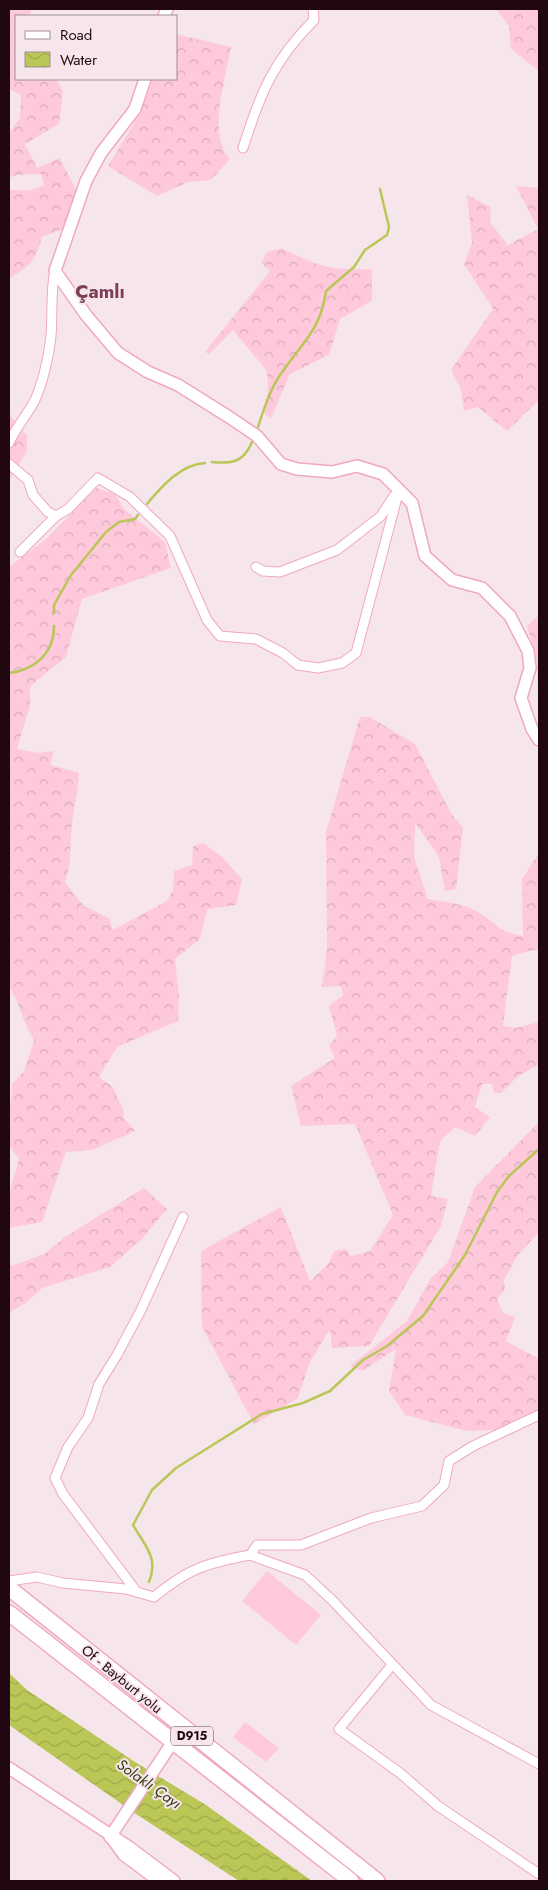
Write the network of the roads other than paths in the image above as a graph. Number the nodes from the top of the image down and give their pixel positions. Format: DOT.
graph roads {
  1 [pos="313,9"];
  2 [pos="145,80"];
  3 [pos="243,148"];
  4 [pos="55,271"];
  5 [pos="9,443"];
  6 [pos="9,464"];
  7 [pos="399,490"];
  8 [pos="56,516"];
  9 [pos="20,552"];
  10 [pos="256,567"];
  11 [pos="539,740"];
  12 [pos="184,1218"];
  13 [pos="539,1415"];
  14 [pos="250,1555"];
  15 [pos="9,1581"];
  16 [pos="9,1588"];
  17 [pos="136,1592"];
  18 [pos="9,1613"];
  19 [pos="392,1665"];
  20 [pos="182,1728"];
  21 [pos="170,1745"];
  22 [pos="539,1764"];
  23 [pos="9,1768"];
  24 [pos="110,1837"];
  25 [pos="539,1874"];
  26 [pos="159,1881"];
  27 [pos="174,1881"];
  28 [pos="351,1881"];
  29 [pos="377,1881"];
  1 -- 3 [label="street"];
  2 -- 4 [label="street"];
  4 -- 5 [label="street"];
  4 -- 7 [label="street"];
  6 -- 8 [label="street"];
  7 -- 8 [label="street"];
  7 -- 10 [label="street"];
  7 -- 11 [label="street"];
  8 -- 9 [label="street"];
  12 -- 17 [label="street"];
  13 -- 14 [label="street"];
  14 -- 17 [label="street"];
  14 -- 19 [label="street"];
  15 -- 17 [label="street"];
  16 -- 20 [label="highway, Of - Bayburt yolu / D915"];
  18 -- 21 [label="highway, Of - Bayburt yolu / D915"];
  19 -- 22 [label="street"];
  19 -- 25 [label="street"];
  20 -- 21 [label="street"];
  20 -- 29 [label="highway, Of - Bayburt yolu / D915"];
  21 -- 24 [label="street"];
  21 -- 28 [label="highway, Of - Bayburt yolu / D915"];
  23 -- 24 [label="street"];
  24 -- 26 [label="street"];
  24 -- 27 [label="street"];
}
